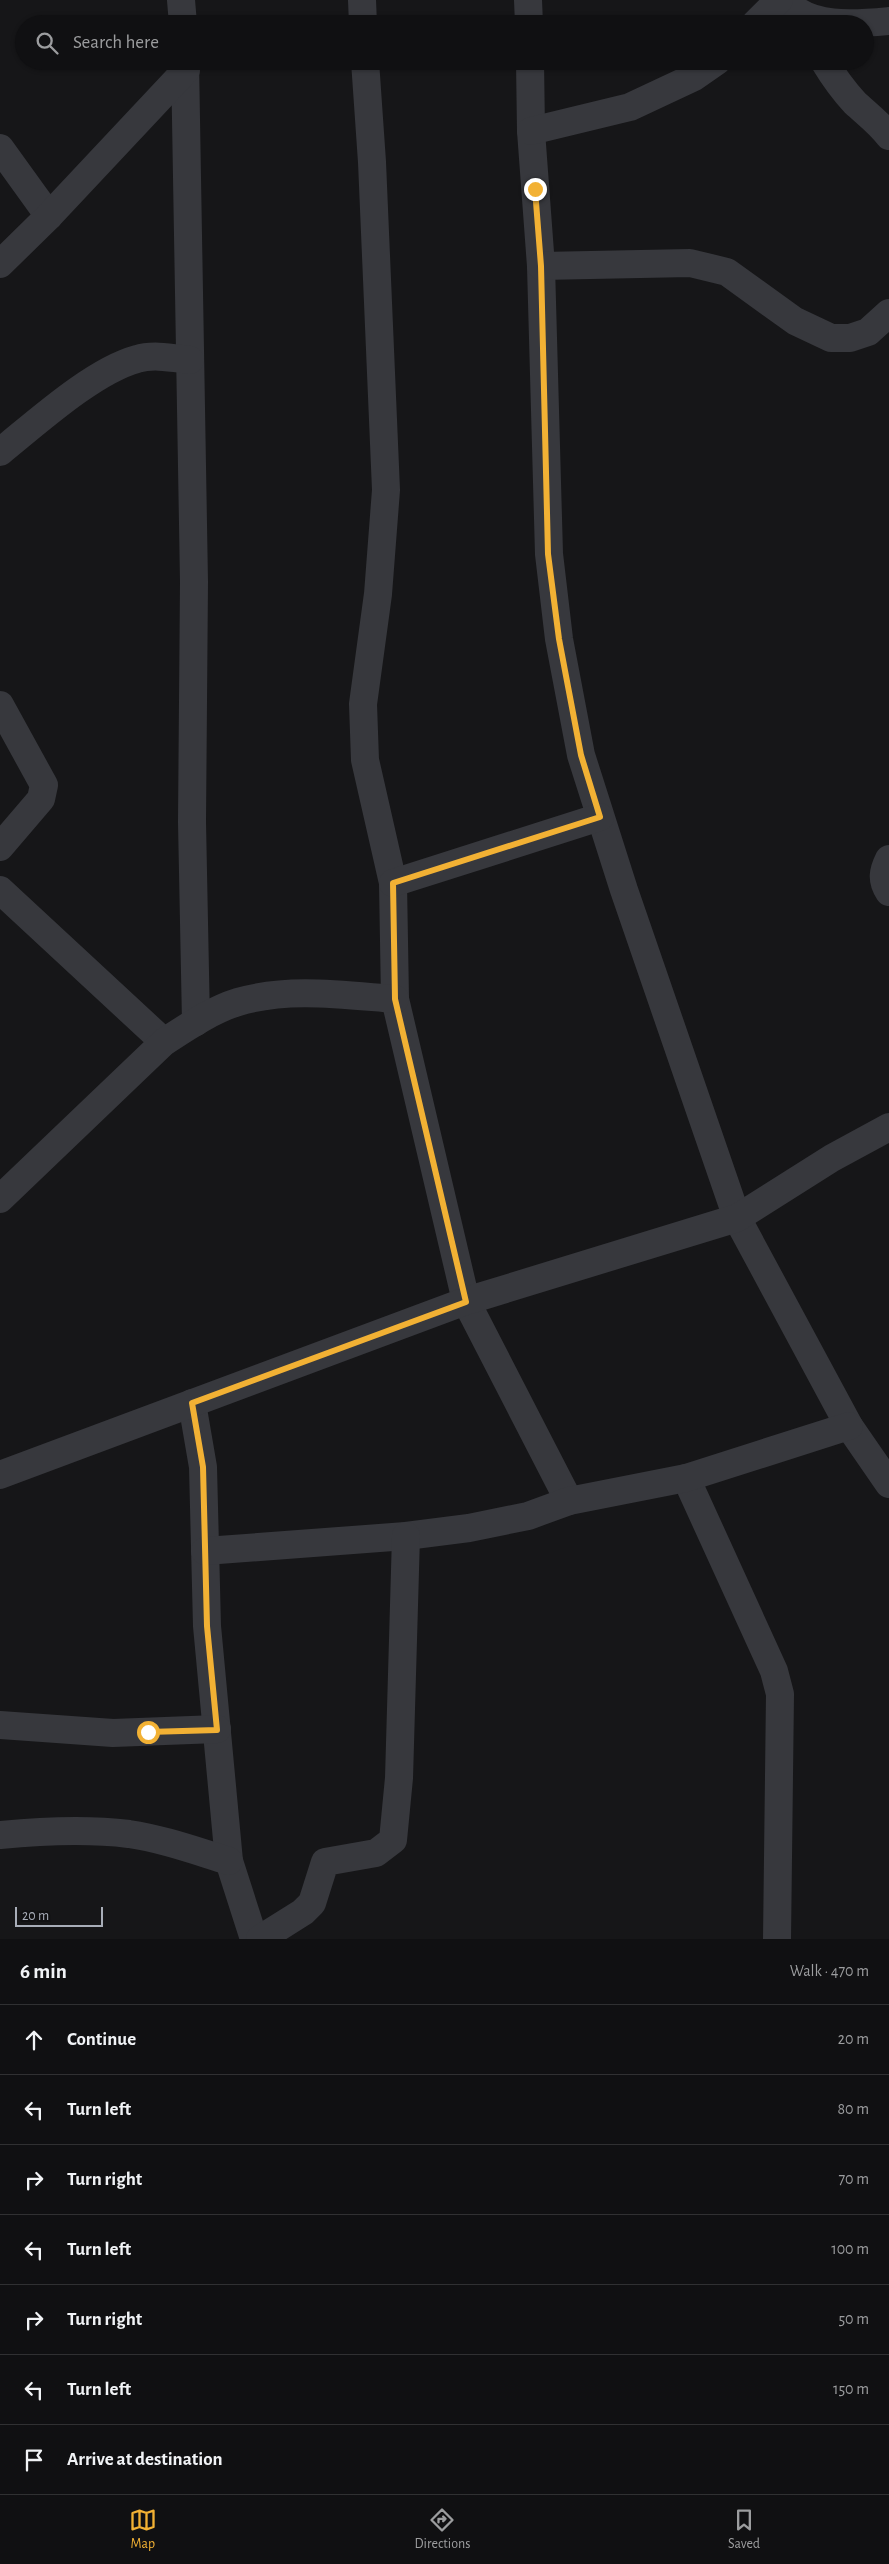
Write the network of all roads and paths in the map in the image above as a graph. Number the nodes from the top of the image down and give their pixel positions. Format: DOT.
graph roads {
  1 [pos="181,0"];
  2 [pos="362,0"];
  3 [pos="528,0"];
  4 [pos="790,9"];
  5 [pos="182,15"];
  6 [pos="363,15"];
  7 [pos="529,15"];
  8 [pos="776,15"];
  9 [pos="809,15"];
  10 [pos="889,21"];
  11 [pos="874,22"];
  12 [pos="181,70"];
  13 [pos="185,70"];
  14 [pos="366,70"];
  15 [pos="530,70"];
  16 [pos="704,70"];
  17 [pos="829,70"];
  18 [pos="531,131"];
  19 [pos="889,136"];
  20 [pos="0,148"];
  21 [pos="49,216"];
  22 [pos="0,264"];
  23 [pos="541,266"];
  24 [pos="889,313"];
  25 [pos="190,360"];
  26 [pos="0,452"];
  27 [pos="0,705"];
  28 [pos="600,817"];
  29 [pos="0,847"];
  30 [pos="889,859"];
  31 [pos="393,883"];
  32 [pos="0,890"];
  33 [pos="889,892"];
  34 [pos="395,999"];
  35 [pos="196,1022"];
  36 [pos="164,1042"];
  37 [pos="888,1126"];
  38 [pos="0,1199"];
  39 [pos="737,1218"];
  40 [pos="466,1302"];
  41 [pos="192,1403"];
  42 [pos="849,1426"];
  43 [pos="881,1464"];
  44 [pos="0,1475"];
  45 [pos="686,1478"];
  46 [pos="889,1484"];
  47 [pos="569,1501"];
  48 [pos="406,1536"];
  49 [pos="205,1551"];
  50 [pos="0,1725"];
  51 [pos="217,1730"];
  52 [pos="0,1835"];
  53 [pos="229,1861"];
  54 [pos="254,1939"];
  55 [pos="260,1939"];
  56 [pos="777,1939"];
  1 -- 5 [label="street"];
  2 -- 6 [label="street"];
  3 -- 7 [label="street"];
  4 -- 8 [label="street"];
  4 -- 9 [label="street"];
  10 -- 11 [label="street"];
  12 -- 21 [label="street"];
  13 -- 25 [label="street"];
  14 -- 31 [label="street"];
  15 -- 18 [label="street"];
  16 -- 18 [label="street"];
  17 -- 19 [label="street"];
  18 -- 23 [label="street"];
  20 -- 21 [label="street"];
  21 -- 22 [label="street"];
  23 -- 24 [label="street"];
  23 -- 28 [label="street"];
  25 -- 26 [label="street"];
  25 -- 35 [label="street"];
  27 -- 29 [label="street"];
  28 -- 31 [label="street"];
  28 -- 39 [label="street"];
  30 -- 33 [label="street"];
  31 -- 34 [label="street"];
  32 -- 36 [label="street"];
  34 -- 35 [label="street"];
  34 -- 40 [label="street"];
  35 -- 36 [label="street"];
  36 -- 38 [label="street"];
  37 -- 39 [label="street"];
  39 -- 40 [label="street"];
  39 -- 42 [label="street"];
  40 -- 41 [label="street"];
  40 -- 47 [label="street"];
  41 -- 44 [label="street"];
  41 -- 49 [label="street"];
  42 -- 43 [label="street"];
  42 -- 45 [label="street"];
  43 -- 46 [label="street"];
  45 -- 47 [label="street"];
  45 -- 56 [label="street"];
  47 -- 48 [label="street"];
  48 -- 49 [label="street"];
  48 -- 55 [label="street"];
  49 -- 51 [label="street"];
  50 -- 51 [label="street"];
  51 -- 53 [label="street"];
  52 -- 53 [label="street"];
  53 -- 54 [label="street"];
}
